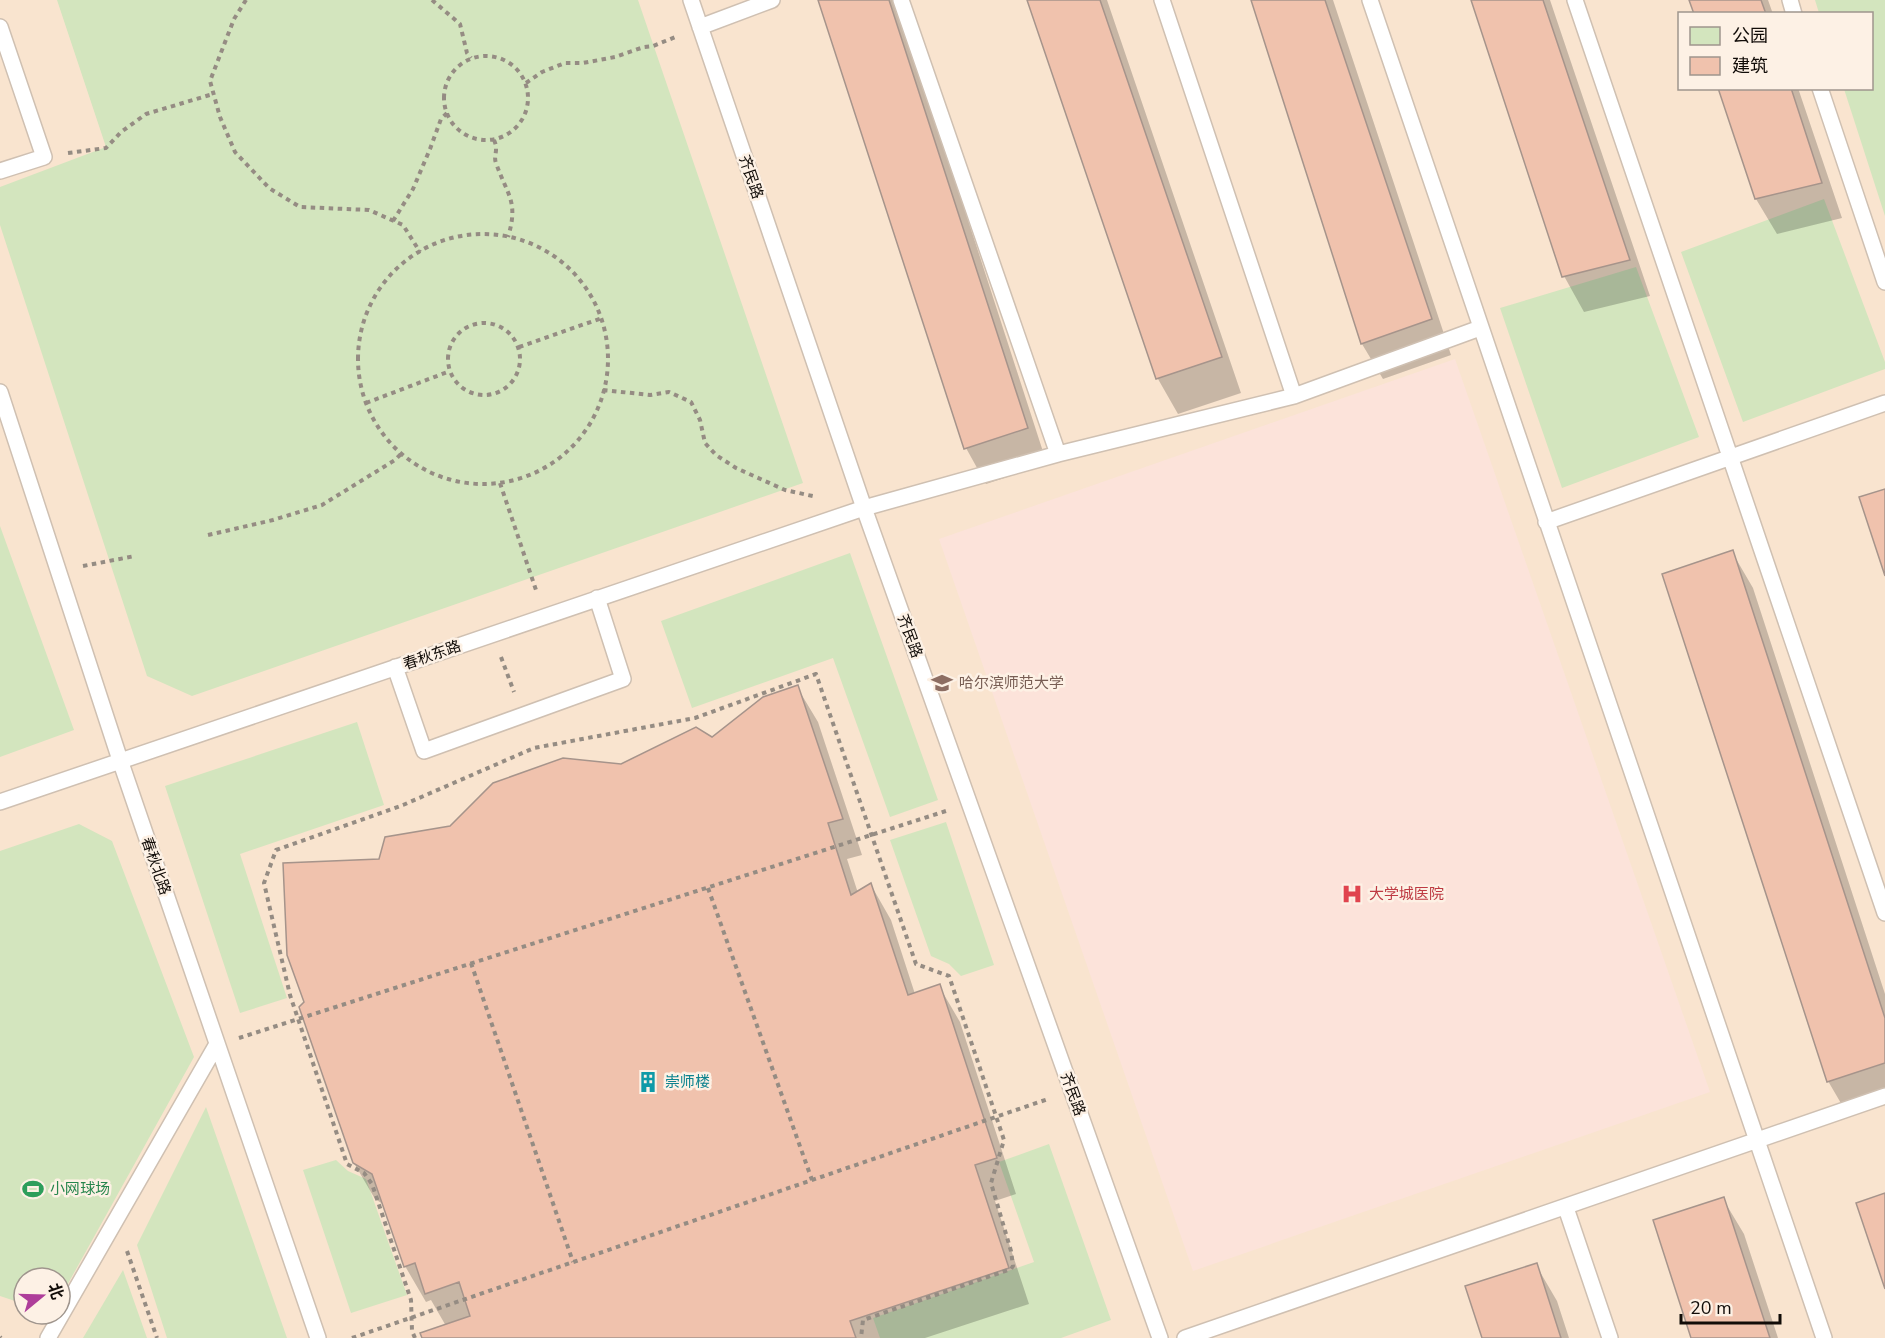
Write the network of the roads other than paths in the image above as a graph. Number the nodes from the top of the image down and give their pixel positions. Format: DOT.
graph roads {
  1 [pos="691,0"];
  2 [pos="772,0"];
  3 [pos="901,0"];
  4 [pos="1162,0"];
  5 [pos="1370,0"];
  6 [pos="1575,0"];
  7 [pos="0,27"];
  8 [pos="700,27"];
  9 [pos="1821,90"];
  10 [pos="0,171"];
  11 [pos="1885,282"];
  12 [pos="1480,328"];
  13 [pos="0,392"];
  14 [pos="1294,396"];
  15 [pos="1885,403"];
  16 [pos="1058,454"];
  17 [pos="1730,458"];
  18 [pos="864,508"];
  19 [pos="1546,522"];
  20 [pos="597,598"];
  21 [pos="395,667"];
  22 [pos="120,760"];
  23 [pos="0,802"];
  24 [pos="1885,913"];
  25 [pos="217,1044"];
  26 [pos="1885,1096"];
  27 [pos="1757,1142"];
  28 [pos="1566,1208"];
  29 [pos="48,1338"];
  30 [pos="318,1338"];
  31 [pos="1160,1338"];
  32 [pos="1185,1338"];
  33 [pos="1610,1338"];
  34 [pos="1824,1338"];
  1 -- 8 [label="lane, 齐民路"];
  2 -- 8 [label="lane"];
  3 -- 16 [label="lane"];
  4 -- 14 [label="lane"];
  5 -- 12 [label="lane"];
  6 -- 17 [label="lane"];
  7 -- 10 [label="lane"];
  8 -- 18 [label="lane, 齐民路"];
  9 -- 11 [label="lane"];
  12 -- 14 [label="lane, 春秋东路"];
  12 -- 19 [label="lane"];
  13 -- 22 [label="lane, 春秋北路"];
  14 -- 16 [label="lane, 春秋东路"];
  15 -- 17 [label="lane"];
  16 -- 18 [label="lane, 春秋东路"];
  17 -- 19 [label="lane"];
  17 -- 24 [label="lane"];
  18 -- 20 [label="lane, 春秋东路"];
  18 -- 31 [label="lane, 齐民路"];
  19 -- 27 [label="lane"];
  20 -- 21 [label="lane, 春秋东路"];
  20 -- 21 [label="lane"];
  21 -- 22 [label="lane, 春秋东路"];
  22 -- 23 [label="lane, 春秋东路"];
  22 -- 25 [label="lane, 春秋北路"];
  25 -- 29 [label="lane"];
  25 -- 30 [label="lane, 春秋北路"];
  26 -- 27 [label="lane"];
  27 -- 28 [label="lane"];
  27 -- 34 [label="lane"];
  28 -- 32 [label="lane"];
  28 -- 33 [label="lane"];
}
